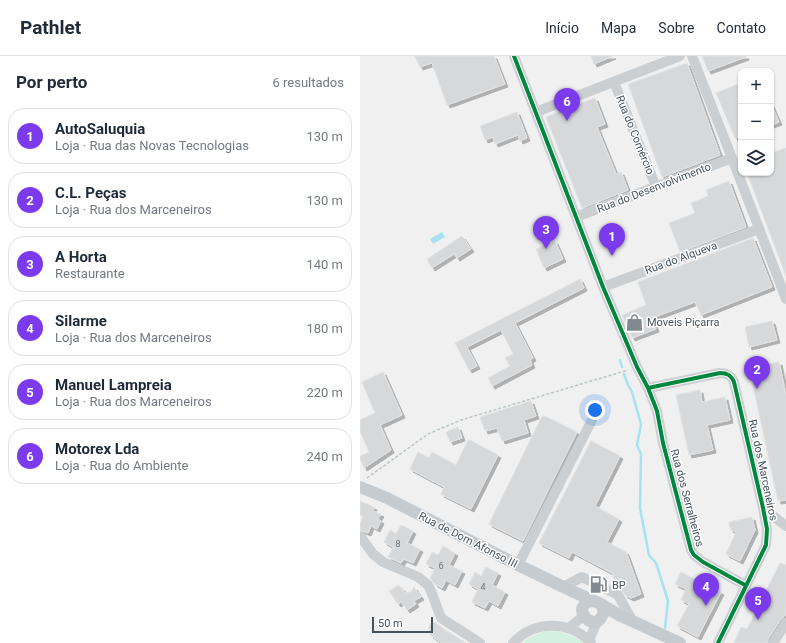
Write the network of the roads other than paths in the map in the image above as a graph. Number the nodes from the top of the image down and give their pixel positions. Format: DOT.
graph roads {
  1 [pos="514,56"];
  2 [pos="680,56"];
  3 [pos="692,56"];
  4 [pos="614,82"];
  5 [pos="536,112"];
  6 [pos="732,158"];
  7 [pos="656,187"];
  8 [pos="576,217"];
  9 [pos="759,229"];
  10 [pos="603,287"];
  11 [pos="786,299"];
  12 [pos="648,388"];
  13 [pos="592,420"];
  14 [pos="363,483"];
  15 [pos="763,508"];
  16 [pos="786,526"];
  17 [pos="360,536"];
  18 [pos="518,565"];
  19 [pos="745,585"];
  20 [pos="563,586"];
  21 [pos="590,607"];
  22 [pos="619,615"];
  23 [pos="599,620"];
  24 [pos="632,620"];
  25 [pos="786,623"];
  26 [pos="569,628"];
  27 [pos="590,642"];
  28 [pos="480,643"];
  29 [pos="514,643"];
  30 [pos="680,643"];
  31 [pos="718,643"];
  32 [pos="773,643"];
  1 -- 5 [label="street, Rua dos Serralheiros"];
  2 -- 4 [label="street"];
  3 -- 6 [label="street"];
  4 -- 5 [label="street"];
  4 -- 7 [label="street, Rua do Comércio"];
  5 -- 8 [label="street, Rua dos Serralheiros"];
  6 -- 7 [label="street, Rua do Desenvolvimento"];
  6 -- 9 [label="street"];
  7 -- 8 [label="street, Rua do Desenvolvimento"];
  8 -- 10 [label="street, Rua dos Serralheiros"];
  9 -- 10 [label="street, Rua do Alqueva"];
  9 -- 11 [label="street"];
  10 -- 12 [label="street, Rua dos Serralheiros"];
  12 -- 15 [label="street, Rua dos Marceneiros"];
  12 -- 19 [label="street, Rua dos Serralheiros"];
  13 -- 18 [label="street"];
  14 -- 18 [label="main road, Rua de Dom Afonso III"];
  15 -- 16 [label="street"];
  15 -- 19 [label="street, Rua dos Marceneiros"];
  17 -- 28 [label="street"];
  18 -- 20 [label="main road, Rua de Dom Afonso III"];
  19 -- 31 [label="street, Rua dos Marceneiros"];
  20 -- 21 [label="main road, Rua de Dom Afonso III"];
  20 -- 24 [label="street"];
  21 -- 22 [label="main road, Rua de Dom Afonso III"];
  21 -- 23 [label="main road"];
  21 -- 23 [label="main road"];
  21 -- 26 [label="street"];
  22 -- 23 [label="main road"];
  22 -- 24 [label="main road, Rua de Dom Afonso III"];
  23 -- 27 [label="street"];
  24 -- 30 [label="main road, Rua de Dom Afonso III"];
  25 -- 32 [label="street"];
  26 -- 27 [label="street"];
  26 -- 29 [label="street"];
}
